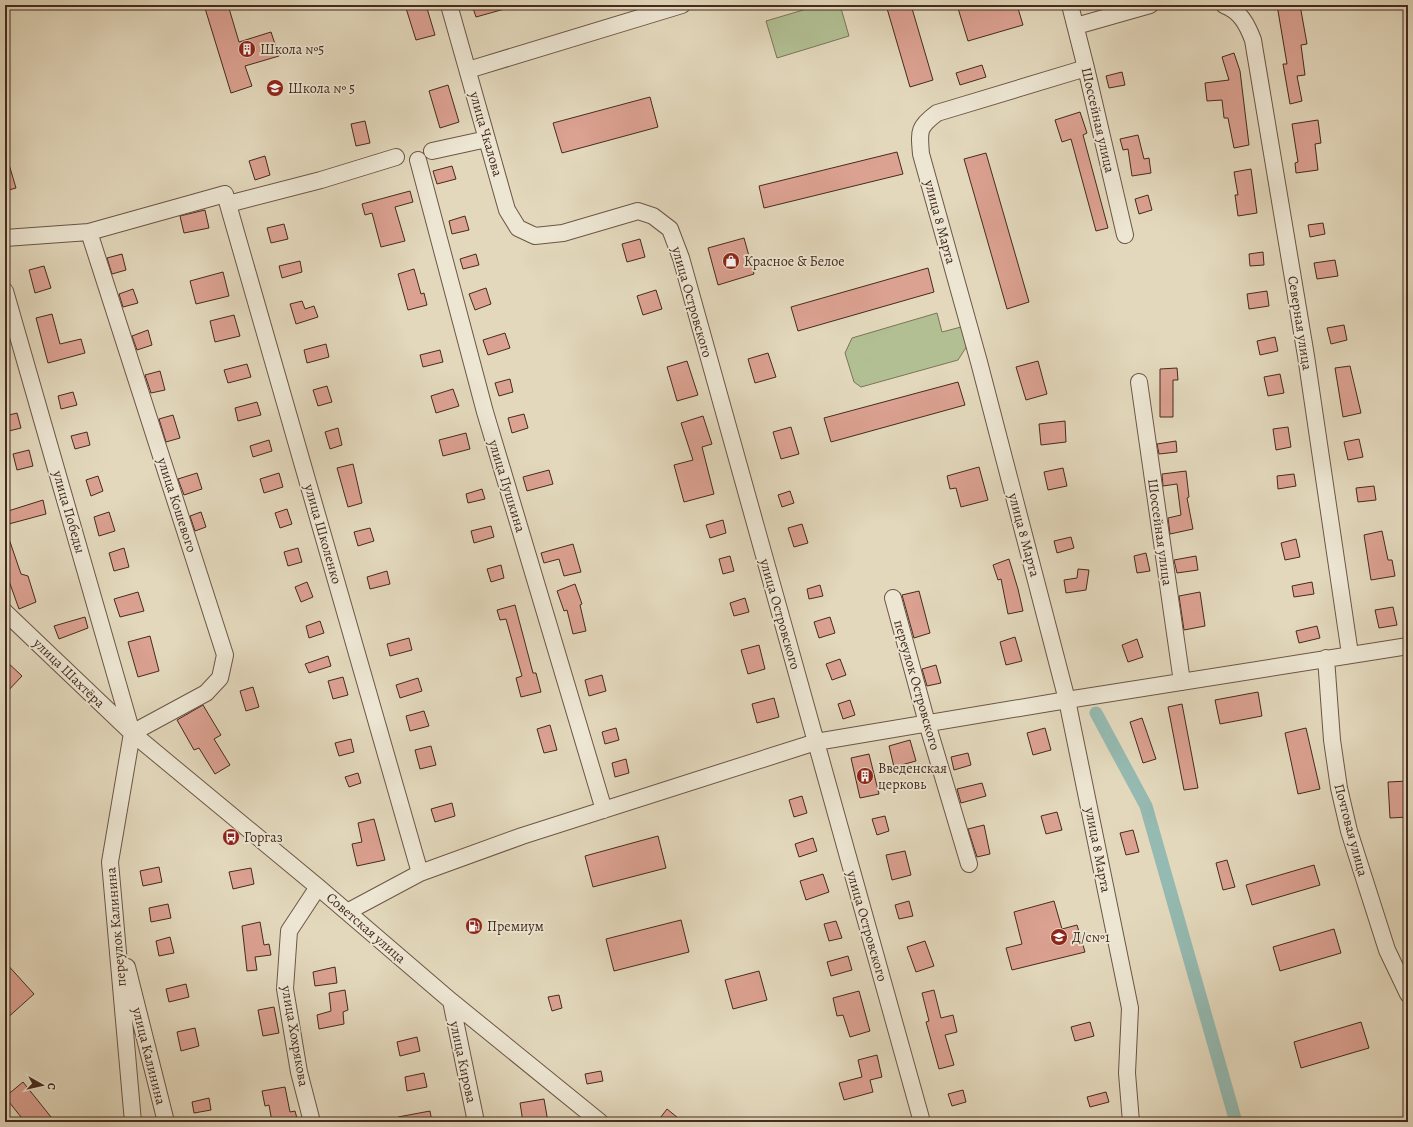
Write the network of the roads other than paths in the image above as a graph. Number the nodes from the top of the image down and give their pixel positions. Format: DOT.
graph roads {
  1 [pos="449,5"];
  2 [pos="682,5"];
  3 [pos="1070,5"];
  4 [pos="1150,5"];
  5 [pos="1224,5"];
  6 [pos="1076,26"];
  7 [pos="1086,68"];
  8 [pos="468,70"];
  9 [pos="487,139"];
  10 [pos="432,151"];
  11 [pos="396,157"];
  12 [pos="418,160"];
  13 [pos="226,199"];
  14 [pos="89,232"];
  15 [pos="550,234"];
  16 [pos="1125,235"];
  17 [pos="5,238"];
  18 [pos="5,292"];
  19 [pos="1138,382"];
  20 [pos="892,598"];
  21 [pos="5,612"];
  22 [pos="1408,646"];
  23 [pos="1350,654"];
  24 [pos="1326,658"];
  25 [pos="1182,682"];
  26 [pos="1068,700"];
  27 [pos="927,723"];
  28 [pos="132,733"];
  29 [pos="816,742"];
  30 [pos="604,810"];
  31 [pos="970,864"];
  32 [pos="420,873"];
  33 [pos="318,887"];
  34 [pos="347,912"];
  35 [pos="115,921"];
  36 [pos="1408,994"];
  37 [pos="451,1001"];
  38 [pos="132,1122"];
  39 [pos="166,1122"];
  40 [pos="312,1122"];
  41 [pos="476,1122"];
  42 [pos="600,1122"];
  43 [pos="922,1122"];
  44 [pos="1131,1122"];
  1 -- 8 [label="street, улица Чкалова"];
  2 -- 8 [label="street"];
  3 -- 6 [label="street, Шоссейная улица"];
  4 -- 6 [label="street"];
  5 -- 23 [label="street, Северная улица"];
  6 -- 7 [label="street, Шоссейная улица"];
  7 -- 16 [label="street, Шоссейная улица"];
  7 -- 26 [label="street, улица 8 Марта"];
  8 -- 9 [label="street, улица Чкалова"];
  9 -- 10 [label="street"];
  9 -- 15 [label="street, улица Чкалова"];
  11 -- 13 [label="street"];
  12 -- 30 [label="street, улица Пушкина"];
  13 -- 14 [label="street"];
  13 -- 32 [label="street, улица Школенко"];
  14 -- 17 [label="street"];
  14 -- 28 [label="street, улица Кошевого"];
  15 -- 29 [label="street, улица Островского"];
  18 -- 28 [label="street, улица Победы"];
  19 -- 25 [label="street, Шоссейная улица"];
  20 -- 27 [label="street, переулок Островского"];
  21 -- 28 [label="street, улица Шахтёра"];
  22 -- 23 [label="street"];
  23 -- 24 [label="street"];
  24 -- 25 [label="street"];
  24 -- 36 [label="street, Почтовая улица"];
  25 -- 26 [label="street"];
  26 -- 27 [label="street"];
  26 -- 44 [label="street, улица 8 Марта"];
  27 -- 29 [label="street"];
  27 -- 31 [label="street, переулок Островского"];
  28 -- 33 [label="street, Советская улица"];
  28 -- 35 [label="street, переулок Калинина"];
  29 -- 30 [label="street"];
  29 -- 43 [label="street, улица Островского"];
  30 -- 32 [label="street"];
  32 -- 34 [label="street"];
  33 -- 34 [label="street, Советская улица"];
  33 -- 40 [label="street, улица Хохрякова"];
  34 -- 37 [label="street, Советская улица"];
  35 -- 38 [label="street, переулок Калинина"];
  35 -- 39 [label="street, улица Калинина"];
  37 -- 41 [label="street, улица Кирова"];
  37 -- 42 [label="street, Советская улица"];
}
